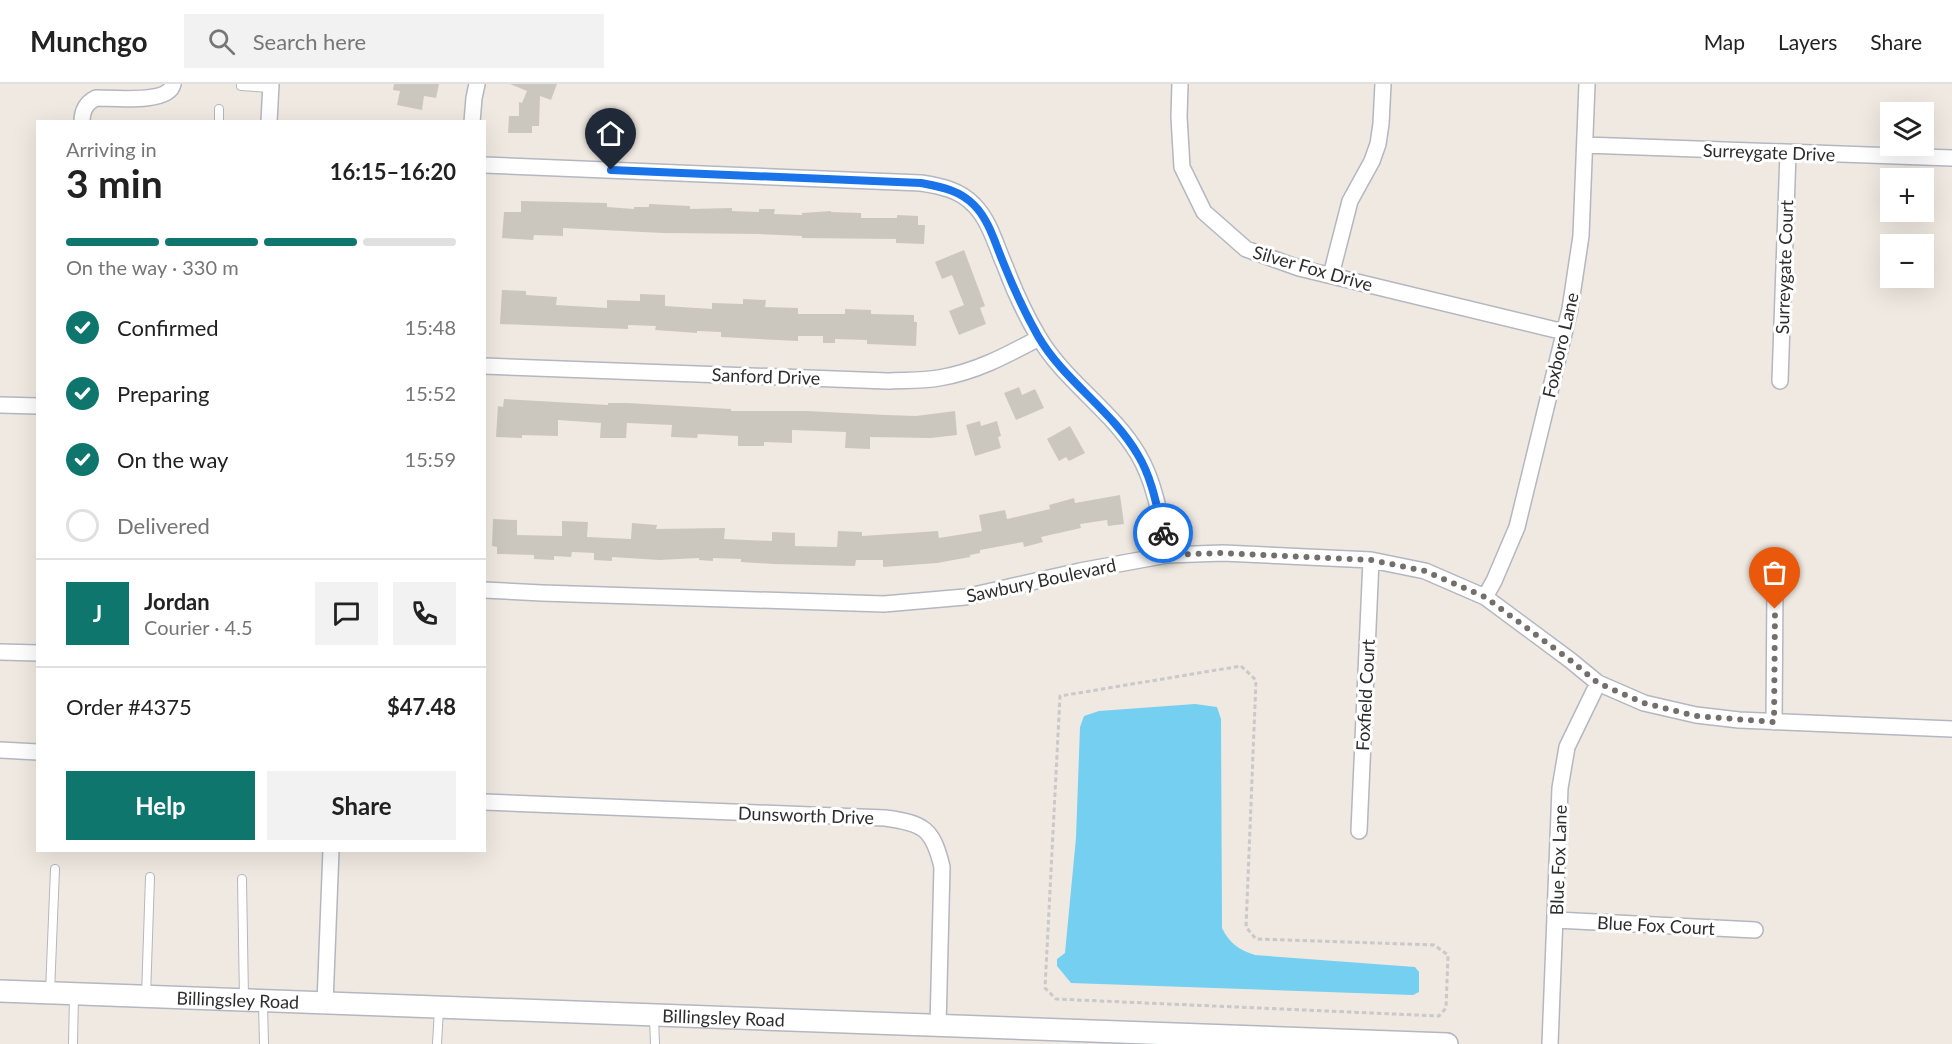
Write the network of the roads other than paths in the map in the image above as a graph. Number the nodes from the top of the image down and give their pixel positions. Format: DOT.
graph roads {
  1 [pos="172,84"];
  2 [pos="241,84"];
  3 [pos="477,84"];
  4 [pos="1180,84"];
  5 [pos="1383,84"];
  6 [pos="1587,84"];
  7 [pos="271,86"];
  8 [pos="219,109"];
  9 [pos="82,120"];
  10 [pos="219,120"];
  11 [pos="269,120"];
  12 [pos="472,120"];
  13 [pos="1585,145"];
  14 [pos="1788,153"];
  15 [pos="1952,158"];
  16 [pos="486,165"];
  17 [pos="1331,275"];
  18 [pos="1564,332"];
  19 [pos="1039,338"];
  20 [pos="486,366"];
  21 [pos="1780,381"];
  22 [pos="0,405"];
  23 [pos="36,406"];
  24 [pos="1167,555"];
  25 [pos="1371,560"];
  26 [pos="1775,586"];
  27 [pos="486,590"];
  28 [pos="1485,597"];
  29 [pos="0,652"];
  30 [pos="36,653"];
  31 [pos="1598,683"];
  32 [pos="1774,722"];
  33 [pos="1952,729"];
  34 [pos="0,750"];
  35 [pos="36,752"];
  36 [pos="486,802"];
  37 [pos="1359,831"];
  38 [pos="331,852"];
  39 [pos="55,869"];
  40 [pos="150,877"];
  41 [pos="242,879"];
  42 [pos="1556,920"];
  43 [pos="1755,930"];
  44 [pos="0,991"];
  45 [pos="50,993"];
  46 [pos="74,994"];
  47 [pos="146,997"];
  48 [pos="254,1001"];
  49 [pos="325,1003"];
  50 [pos="439,1008"];
  51 [pos="653,1016"];
  52 [pos="938,1026"];
  53 [pos="73,1044"];
  54 [pos="264,1044"];
  55 [pos="437,1044"];
  56 [pos="655,1044"];
  57 [pos="1447,1044"];
  58 [pos="1550,1044"];
  1 -- 9 [label="street"];
  2 -- 7 [label="lane"];
  3 -- 12 [label="street"];
  4 -- 17 [label="street, Silver Fox Drive"];
  5 -- 17 [label="street"];
  6 -- 13 [label="street, Foxboro Lane"];
  7 -- 11 [label="street"];
  8 -- 10 [label="lane"];
  13 -- 14 [label="street, Surreygate Drive"];
  13 -- 18 [label="street, Foxboro Lane"];
  14 -- 15 [label="street, Surreygate Drive"];
  14 -- 21 [label="street, Surreygate Court"];
  16 -- 19 [label="street"];
  17 -- 18 [label="street, Silver Fox Drive"];
  18 -- 28 [label="street, Foxboro Lane"];
  19 -- 20 [label="street, Sanford Drive"];
  19 -- 24 [label="street"];
  22 -- 23 [label="street"];
  24 -- 25 [label="street, Sawbury Boulevard"];
  24 -- 27 [label="street, Sawbury Boulevard"];
  25 -- 28 [label="street, Sawbury Boulevard"];
  25 -- 37 [label="street, Foxfield Court"];
  26 -- 32 [label="street"];
  28 -- 31 [label="street, Sawbury Boulevard"];
  29 -- 30 [label="street"];
  31 -- 32 [label="street, Sawbury Boulevard"];
  31 -- 42 [label="street, Blue Fox Lane"];
  32 -- 33 [label="street, Sawbury Boulevard"];
  34 -- 35 [label="street"];
  36 -- 52 [label="street, Dunsworth Drive"];
  38 -- 49 [label="street"];
  39 -- 45 [label="lane"];
  40 -- 47 [label="lane"];
  41 -- 48 [label="lane"];
  42 -- 43 [label="street, Blue Fox Court"];
  42 -- 58 [label="street, Blue Fox Lane"];
  44 -- 45 [label="street, Billingsley Road"];
  45 -- 46 [label="street, Billingsley Road"];
  46 -- 47 [label="street, Billingsley Road"];
  46 -- 53 [label="lane"];
  47 -- 48 [label="street, Billingsley Road"];
  48 -- 49 [label="street, Billingsley Road"];
  48 -- 54 [label="lane"];
  49 -- 50 [label="street, Billingsley Road"];
  50 -- 51 [label="street, Billingsley Road"];
  50 -- 55 [label="lane"];
  51 -- 52 [label="street, Billingsley Road"];
  51 -- 56 [label="lane"];
  52 -- 57 [label="street, Billingsley Road"];
}
